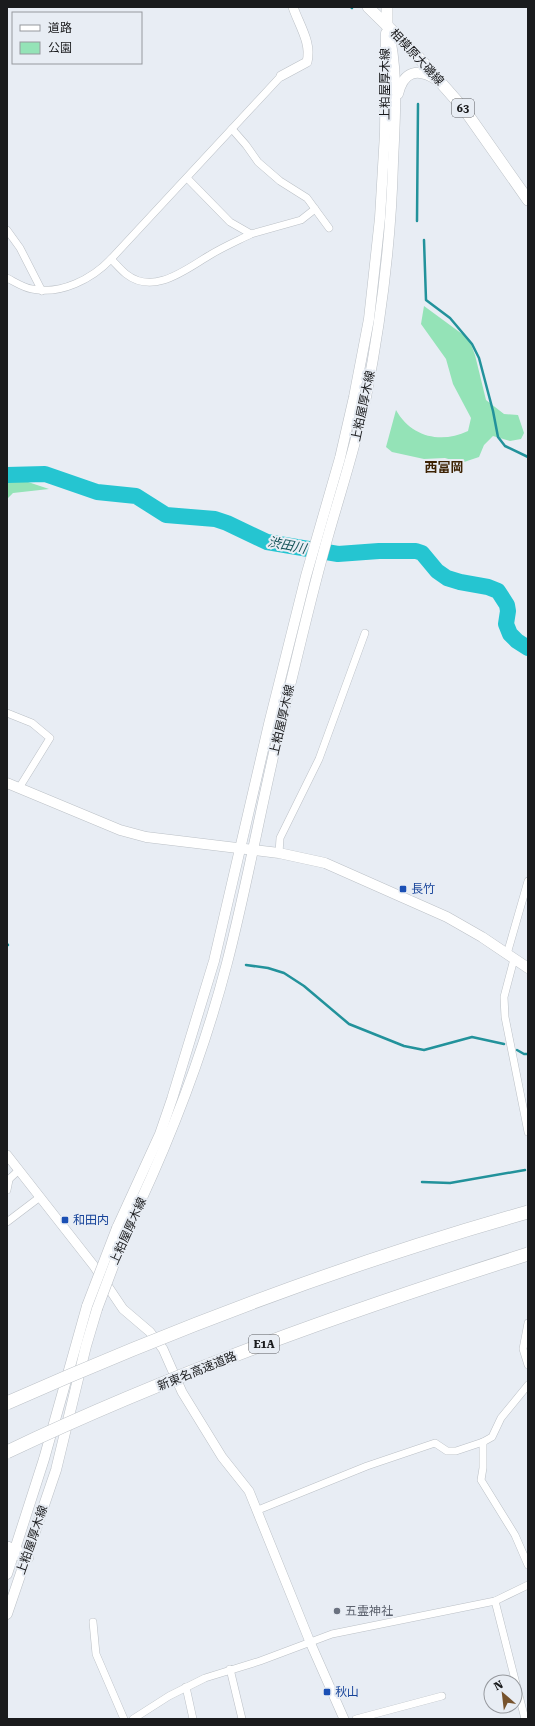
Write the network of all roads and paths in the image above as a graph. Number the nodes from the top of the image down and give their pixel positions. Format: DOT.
graph roads {
  1 [pos="293,7"];
  2 [pos="368,7"];
  3 [pos="386,7"];
  4 [pos="387,25"];
  5 [pos="282,76"];
  6 [pos="443,84"];
  7 [pos="396,102"];
  8 [pos="232,128"];
  9 [pos="187,178"];
  10 [pos="528,200"];
  11 [pos="315,209"];
  12 [pos="329,228"];
  13 [pos="7,230"];
  14 [pos="251,234"];
  15 [pos="111,259"];
  16 [pos="7,278"];
  17 [pos="42,290"];
  18 [pos="323,535"];
  19 [pos="365,632"];
  20 [pos="7,713"];
  21 [pos="7,783"];
  22 [pos="20,788"];
  23 [pos="240,849"];
  24 [pos="253,850"];
  25 [pos="279,853"];
  26 [pos="528,882"];
  27 [pos="510,957"];
  28 [pos="528,968"];
  29 [pos="528,1132"];
  30 [pos="7,1155"];
  31 [pos="19,1170"];
  32 [pos="8,1180"];
  33 [pos="7,1190"];
  34 [pos="40,1197"];
  35 [pos="528,1212"];
  36 [pos="7,1222"];
  37 [pos="122,1230"];
  38 [pos="528,1254"];
  39 [pos="528,1323"];
  40 [pos="528,1365"];
  41 [pos="528,1385"];
  42 [pos="7,1403"];
  43 [pos="483,1442"];
  44 [pos="7,1452"];
  45 [pos="258,1510"];
  46 [pos="14,1553"];
  47 [pos="528,1565"];
  48 [pos="7,1574"];
  49 [pos="528,1585"];
  50 [pos="495,1601"];
  51 [pos="7,1614"];
  52 [pos="93,1622"];
  53 [pos="310,1642"];
  54 [pos="230,1669"];
  55 [pos="186,1687"];
  56 [pos="442,1696"];
  57 [pos="124,1719"];
  58 [pos="133,1719"];
  59 [pos="193,1719"];
  60 [pos="242,1719"];
  61 [pos="344,1719"];
  62 [pos="356,1719"];
  63 [pos="525,1719"];
  1 -- 5 [label="street"];
  2 -- 4 [label="main road"];
  3 -- 4 [label="main road, 相模原大磯線"];
  4 -- 6 [label="main road, 相模原大磯線 / 63"];
  4 -- 7 [label="main road, 上粕屋厚木線"];
  4 -- 18 [label="main road, 上粕屋厚木線"];
  5 -- 8 [label="street"];
  6 -- 7 [label="main road"];
  6 -- 10 [label="main road, 相模原大磯線 / 63"];
  7 -- 18 [label="main road, 上粕屋厚木線"];
  8 -- 9 [label="street"];
  8 -- 11 [label="street"];
  9 -- 14 [label="street"];
  9 -- 15 [label="street"];
  11 -- 12 [label="street"];
  11 -- 14 [label="street"];
  13 -- 17 [label="street"];
  14 -- 15 [label="street"];
  15 -- 17 [label="street"];
  16 -- 17 [label="street"];
  18 -- 23 [label="main road, 上粕屋厚木線"];
  18 -- 24 [label="main road, 上粕屋厚木線"];
  19 -- 25 [label="street"];
  20 -- 22 [label="street"];
  21 -- 22 [label="main road"];
  22 -- 23 [label="main road"];
  23 -- 24 [label="main road"];
  23 -- 37 [label="main road, 上粕屋厚木線"];
  24 -- 25 [label="main road"];
  24 -- 37 [label="main road, 上粕屋厚木線"];
  25 -- 27 [label="main road"];
  26 -- 27 [label="street"];
  27 -- 28 [label="main road"];
  27 -- 29 [label="street"];
  30 -- 31 [label="street"];
  31 -- 32 [label="street"];
  31 -- 34 [label="street"];
  32 -- 33 [label="street"];
  34 -- 36 [label="street"];
  34 -- 45 [label="street"];
  35 -- 42 [label="highway, bridge"];
  37 -- 46 [label="main road, 上粕屋厚木線, bridge"];
  38 -- 44 [label="highway, 新東名高速道路 / E1A, bridge"];
  39 -- 40 [label="street"];
  41 -- 43 [label="street"];
  43 -- 45 [label="street"];
  43 -- 47 [label="street"];
  45 -- 53 [label="street"];
  46 -- 48 [label="main road, 上粕屋厚木線"];
  46 -- 51 [label="main road, 上粕屋厚木線"];
  49 -- 50 [label="street"];
  50 -- 53 [label="street"];
  50 -- 63 [label="street"];
  52 -- 57 [label="street"];
  53 -- 54 [label="street"];
  53 -- 61 [label="street"];
  54 -- 55 [label="street"];
  54 -- 60 [label="street"];
  55 -- 58 [label="street"];
  55 -- 59 [label="street"];
  56 -- 62 [label="street"];
}
